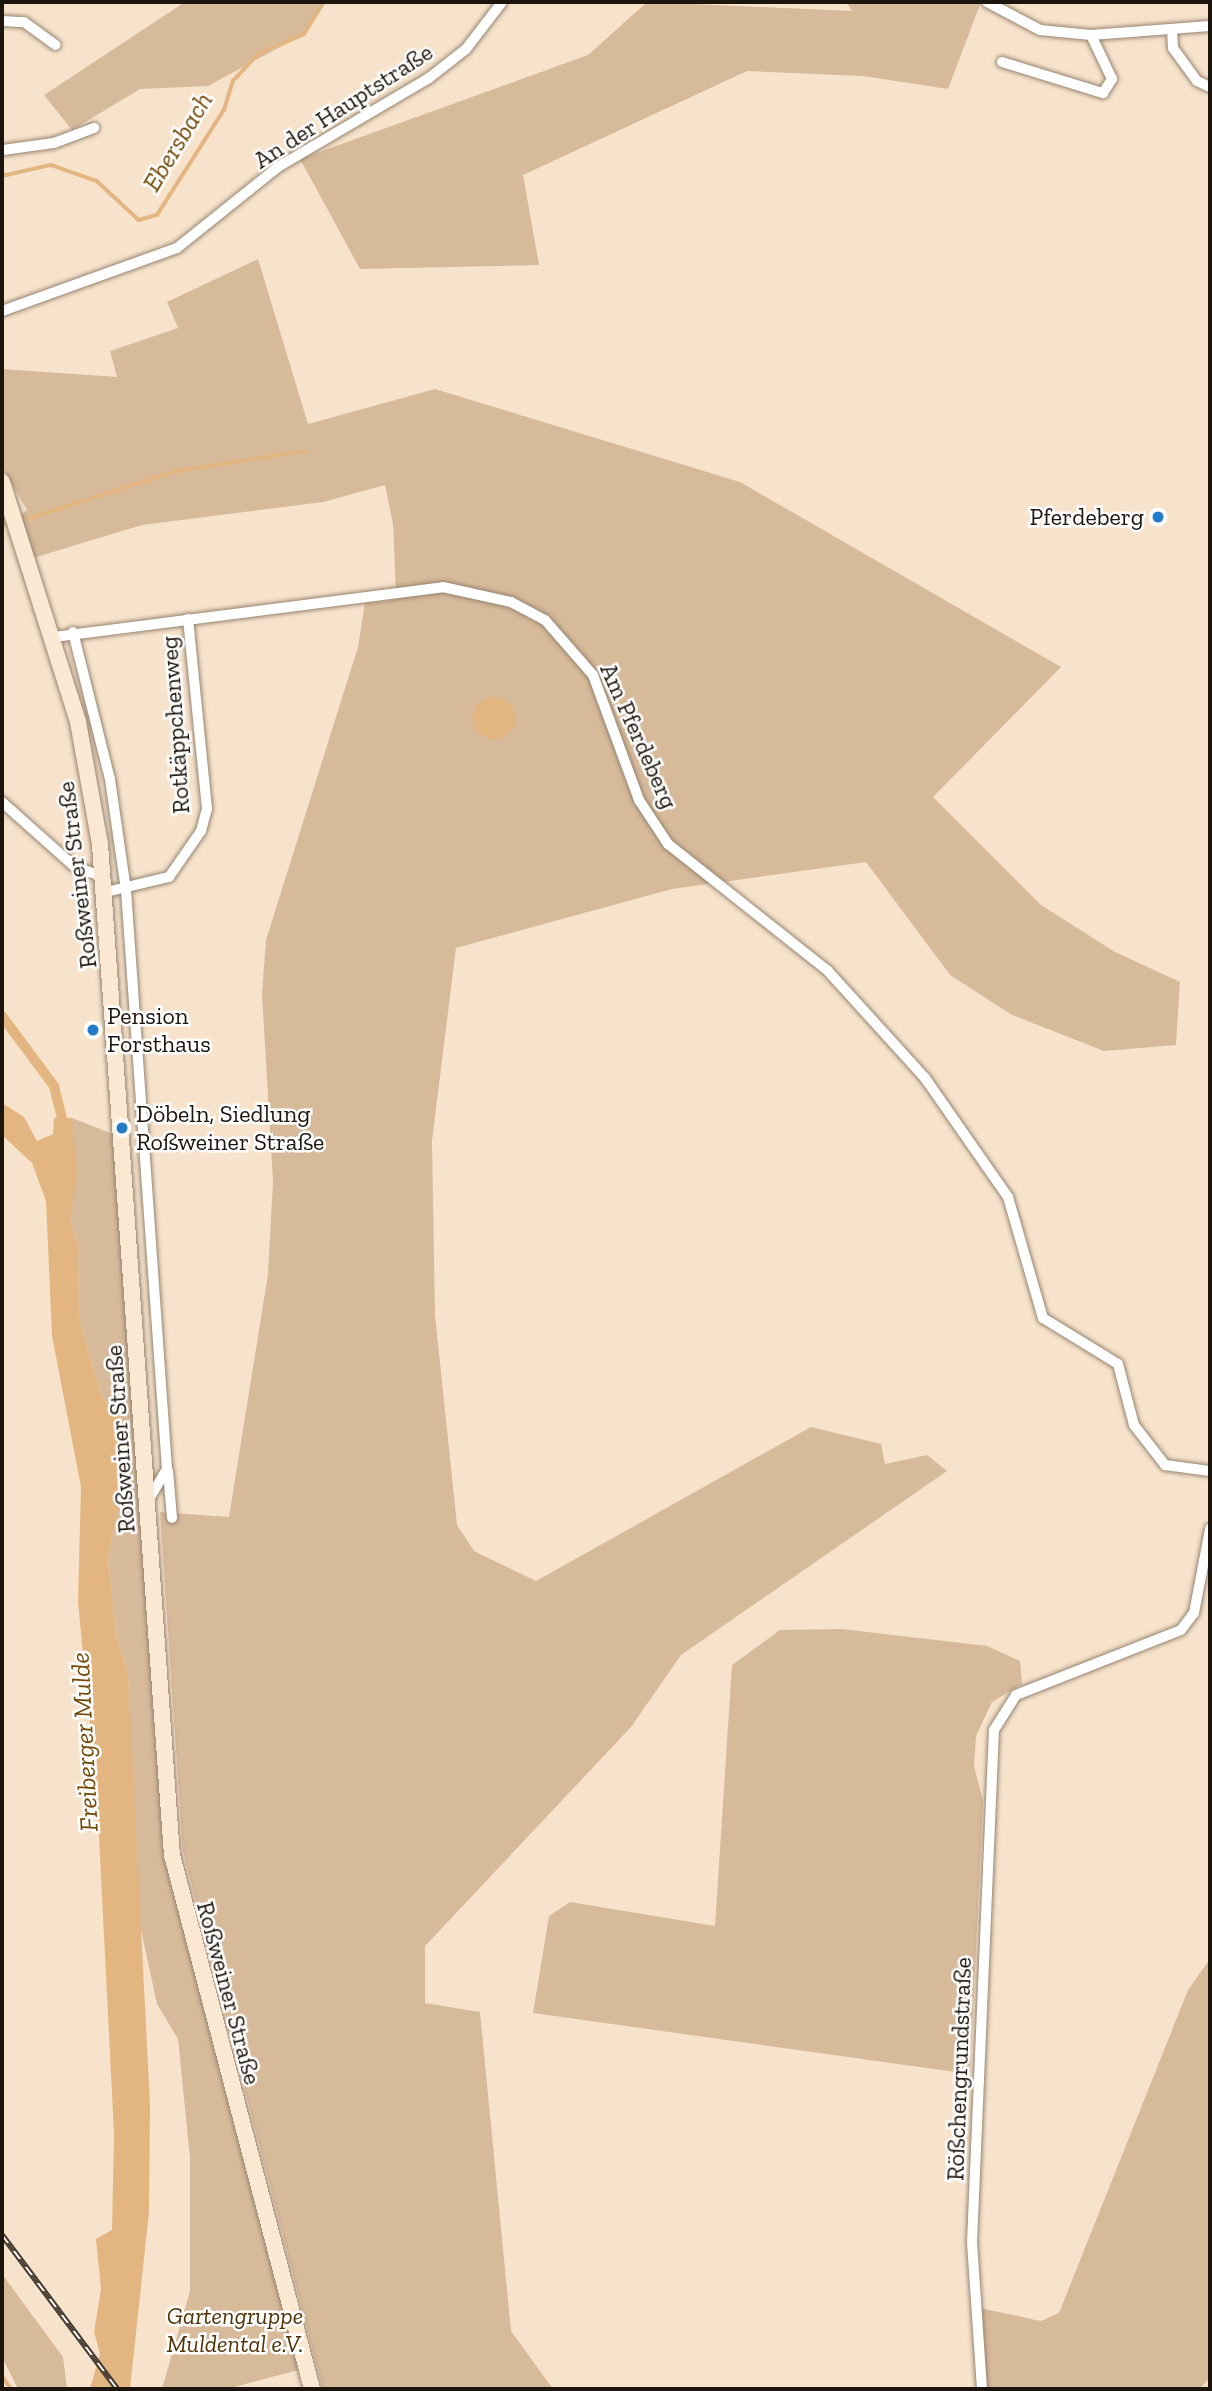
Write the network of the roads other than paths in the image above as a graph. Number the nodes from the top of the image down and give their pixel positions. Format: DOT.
graph roads {
  1 [pos="502,2"];
  2 [pos="987,2"];
  3 [pos="2,21"];
  4 [pos="1210,26"];
  5 [pos="1172,29"];
  6 [pos="1091,35"];
  7 [pos="56,45"];
  8 [pos="1002,62"];
  9 [pos="1210,87"];
  10 [pos="94,128"];
  11 [pos="2,144"];
  12 [pos="2,151"];
  13 [pos="2,311"];
  14 [pos="2,482"];
  15 [pos="188,619"];
  16 [pos="73,632"];
  17 [pos="54,637"];
  18 [pos="2,802"];
  19 [pos="105,885"];
  20 [pos="126,890"];
  21 [pos="133,980"];
  22 [pos="112,981"];
  23 [pos="141,1093"];
  24 [pos="120,1095"];
  25 [pos="167,1469"];
  26 [pos="1210,1471"];
  27 [pos="148,1501"];
  28 [pos="172,1518"];
  29 [pos="1210,1529"];
  30 [pos="312,2389"];
  31 [pos="982,2389"];
  1 -- 13 [label="street, An der Hauptstraße"];
  2 -- 6 [label="street"];
  3 -- 7 [label="street"];
  4 -- 5 [label="street"];
  5 -- 6 [label="street"];
  5 -- 9 [label="street"];
  6 -- 8 [label="street"];
  10 -- 12 [label="street"];
  11 -- 12 [label="street"];
  14 -- 17 [label="main road, Roßweiner Straße"];
  15 -- 16 [label="street, Am Pferdeberg"];
  15 -- 20 [label="street, Rotkäppchenweg"];
  15 -- 26 [label="street, Am Pferdeberg"];
  16 -- 17 [label="street, Am Pferdeberg"];
  16 -- 20 [label="street"];
  17 -- 19 [label="main road, Roßweiner Straße"];
  18 -- 19 [label="street"];
  19 -- 20 [label="street, Rotkäppchenweg"];
  19 -- 22 [label="main road, Roßweiner Straße"];
  20 -- 21 [label="street"];
  21 -- 22 [label="street"];
  21 -- 23 [label="street"];
  22 -- 24 [label="main road, Roßweiner Straße"];
  23 -- 24 [label="street"];
  23 -- 25 [label="street"];
  24 -- 27 [label="main road, Roßweiner Straße"];
  25 -- 27 [label="street"];
  25 -- 28 [label="street"];
  27 -- 30 [label="main road, Roßweiner Straße"];
  29 -- 31 [label="street, Rößchengrundstraße"];
}
